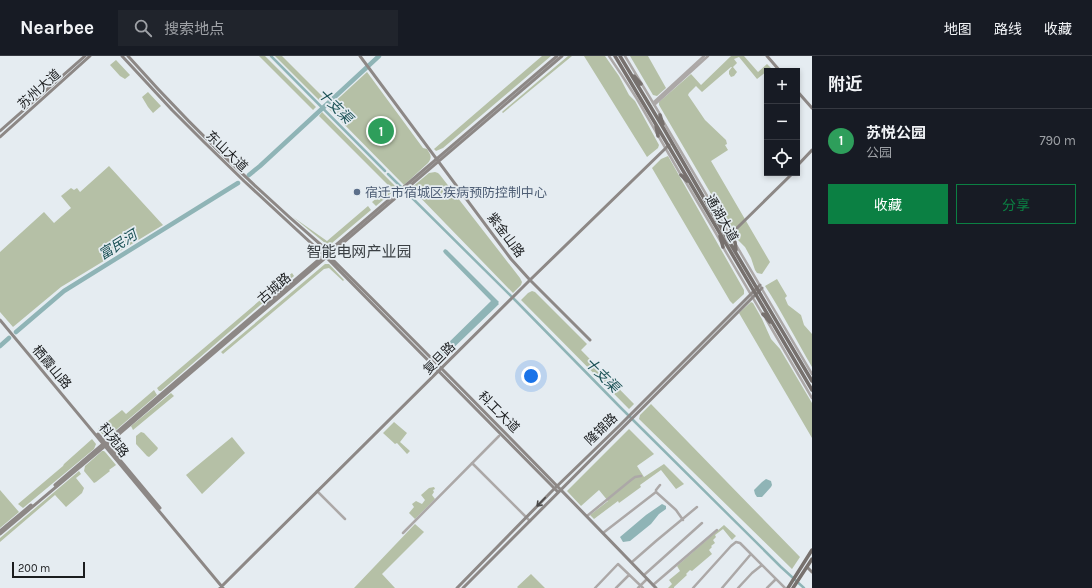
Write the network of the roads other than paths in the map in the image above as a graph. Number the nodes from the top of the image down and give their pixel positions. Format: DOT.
graph roads {
  1 [pos="85,56"];
  2 [pos="90,56"];
  3 [pos="122,56"];
  4 [pos="128,56"];
  5 [pos="360,56"];
  6 [pos="557,56"];
  7 [pos="562,56"];
  8 [pos="609,56"];
  9 [pos="615,56"];
  10 [pos="620,56"];
  11 [pos="624,56"];
  12 [pos="704,56"];
  13 [pos="708,56"];
  14 [pos="767,56"];
  15 [pos="626,66"];
  16 [pos="777,68"];
  17 [pos="629,71"];
  18 [pos="641,84"];
  19 [pos="800,94"];
  20 [pos="654,104"];
  21 [pos="812,108"];
  22 [pos="660,115"];
  23 [pos="655,123"];
  24 [pos="664,129"];
  25 [pos="0,131"];
  26 [pos="658,136"];
  27 [pos="0,137"];
  28 [pos="672,142"];
  29 [pos="667,147"];
  30 [pos="812,152"];
  31 [pos="437,160"];
  32 [pos="800,165"];
  33 [pos="681,175"];
  34 [pos="789,176"];
  35 [pos="691,184"];
  36 [pos="708,203"];
  37 [pos="718,213"];
  38 [pos="737,227"];
  39 [pos="719,231"];
  40 [pos="735,242"];
  41 [pos="723,247"];
  42 [pos="736,253"];
  43 [pos="327,254"];
  44 [pos="530,280"];
  45 [pos="759,288"];
  46 [pos="753,294"];
  47 [pos="763,314"];
  48 [pos="0,320"];
  49 [pos="774,326"];
  50 [pos="590,340"];
  51 [pos="442,368"];
  52 [pos="439,371"];
  53 [pos="812,374"];
  54 [pos="812,381"];
  55 [pos="812,390"];
  56 [pos="812,398"];
  57 [pos="90,426"];
  58 [pos="620,427"];
  59 [pos="499,436"];
  60 [pos="105,444"];
  61 [pos="472,463"];
  62 [pos="641,476"];
  63 [pos="660,485"];
  64 [pos="556,487"];
  65 [pos="560,490"];
  66 [pos="317,491"];
  67 [pos="656,492"];
  68 [pos="697,507"];
  69 [pos="587,516"];
  70 [pos="526,517"];
  71 [pos="345,519"];
  72 [pos="683,520"];
  73 [pos="530,521"];
  74 [pos="702,523"];
  75 [pos="717,530"];
  76 [pos="0,532"];
  77 [pos="403,533"];
  78 [pos="603,533"];
  79 [pos="812,550"];
  80 [pos="751,554"];
  81 [pos="812,560"];
  82 [pos="632,562"];
  83 [pos="762,565"];
  84 [pos="807,567"];
  85 [pos="812,572"];
  86 [pos="629,575"];
  87 [pos="644,575"];
  88 [pos="647,579"];
  89 [pos="776,579"];
  90 [pos="653,585"];
  91 [pos="223,587"];
  92 [pos="640,587"];
  93 [pos="787,587"];
  94 [pos="457,588"];
  95 [pos="463,588"];
  96 [pos="595,588"];
  97 [pos="616,588"];
  98 [pos="656,588"];
  99 [pos="693,588"];
  100 [pos="722,588"];
  101 [pos="738,588"];
  102 [pos="767,588"];
  103 [pos="793,588"];
  1 -- 25 [label="street, 苏州大道"];
  2 -- 27 [label="street, 苏州大道"];
  3 -- 43 [label="street, 东山大道"];
  4 -- 43 [label="street, 东山大道"];
  5 -- 31 [label="street, 紫金山路"];
  6 -- 31 [label="street, 古城路"];
  7 -- 31 [label="street, 古城路"];
  8 -- 26 [label="street"];
  9 -- 23 [label="main road, 通湖大道"];
  10 -- 15 [label="main road, 通湖大道"];
  11 -- 15 [label="main road"];
  11 -- 18 [label="street"];
  12 -- 20 [label="street"];
  13 -- 20 [label="street"];
  14 -- 16 [label="street"];
  15 -- 17 [label="main road, 通湖大道"];
  17 -- 18 [label="main road"];
  17 -- 24 [label="main road, 通湖大道"];
  18 -- 20 [label="street"];
  19 -- 21 [label="street"];
  20 -- 22 [label="street"];
  22 -- 24 [label="main road"];
  22 -- 37 [label="street"];
  23 -- 26 [label="main road"];
  23 -- 29 [label="main road, 通湖大道"];
  24 -- 28 [label="main road, 通湖大道"];
  26 -- 29 [label="street"];
  28 -- 29 [label="street, 复旦路"];
  28 -- 36 [label="main road, 通湖大道"];
  29 -- 33 [label="street"];
  29 -- 35 [label="main road, 通湖大道"];
  29 -- 44 [label="street, 复旦路"];
  30 -- 32 [label="street"];
  31 -- 43 [label="street, 古城路"];
  31 -- 44 [label="street, 紫金山路"];
  33 -- 35 [label="main road"];
  33 -- 41 [label="street"];
  34 -- 38 [label="street"];
  35 -- 39 [label="main road, 通湖大道"];
  36 -- 37 [label="main road"];
  36 -- 42 [label="main road, 通湖大道"];
  37 -- 40 [label="street"];
  39 -- 41 [label="main road"];
  39 -- 46 [label="main road, 通湖大道"];
  40 -- 42 [label="main road"];
  40 -- 45 [label="street"];
  41 -- 46 [label="street"];
  42 -- 45 [label="main road, 通湖大道"];
  43 -- 51 [label="street, 科工大道"];
  43 -- 52 [label="street, 科工大道"];
  43 -- 60 [label="street, 古城路"];
  44 -- 50 [label="street, 紫金山路"];
  44 -- 51 [label="street, 复旦路"];
  45 -- 46 [label="street, 隆锦路"];
  45 -- 53 [label="street"];
  45 -- 54 [label="main road, 通湖大道"];
  46 -- 47 [label="street"];
  46 -- 49 [label="main road, 通湖大道"];
  46 -- 58 [label="street, 隆锦路"];
  47 -- 49 [label="main road"];
  47 -- 56 [label="street"];
  48 -- 57 [label="street, 栖霞山路"];
  49 -- 55 [label="main road, 通湖大道"];
  51 -- 52 [label="street, 复旦路"];
  51 -- 64 [label="street, 科工大道"];
  52 -- 64 [label="street, 科工大道"];
  52 -- 66 [label="street, 复旦路"];
  57 -- 60 [label="street, 科苑路"];
  58 -- 64 [label="street, 隆锦路"];
  58 -- 65 [label="street, 隆锦路"];
  59 -- 61 [label="street"];
  60 -- 76 [label="street, 古城路"];
  60 -- 91 [label="street, 科苑路"];
  61 -- 70 [label="street"];
  61 -- 77 [label="street"];
  62 -- 69 [label="street"];
  63 -- 67 [label="street"];
  64 -- 65 [label="street, 科工大道"];
  64 -- 70 [label="street, 隆锦路, one-way"];
  65 -- 69 [label="street, 科工大道"];
  65 -- 73 [label="street, 隆锦路"];
  66 -- 71 [label="street"];
  66 -- 91 [label="street, 复旦路"];
  67 -- 72 [label="street"];
  67 -- 78 [label="street"];
  68 -- 72 [label="street"];
  69 -- 78 [label="street, 科工大道"];
  70 -- 73 [label="street"];
  70 -- 94 [label="street, 隆锦路"];
  72 -- 82 [label="street"];
  73 -- 95 [label="street, 隆锦路"];
  74 -- 87 [label="street"];
  75 -- 90 [label="street"];
  78 -- 82 [label="street, 科工大道"];
  79 -- 93 [label="main road"];
  80 -- 83 [label="street"];
  80 -- 99 [label="street"];
  80 -- 100 [label="street"];
  81 -- 84 [label="main road"];
  82 -- 87 [label="street, 科工大道"];
  83 -- 89 [label="street"];
  83 -- 101 [label="street"];
  84 -- 85 [label="street"];
  84 -- 103 [label="main road"];
  86 -- 92 [label="street"];
  86 -- 96 [label="street"];
  86 -- 97 [label="street"];
  87 -- 88 [label="street, 科工大道"];
  88 -- 90 [label="street, 科工大道"];
  88 -- 92 [label="street"];
  89 -- 93 [label="street"];
  89 -- 102 [label="street"];
  90 -- 98 [label="street, 科工大道"];
}
